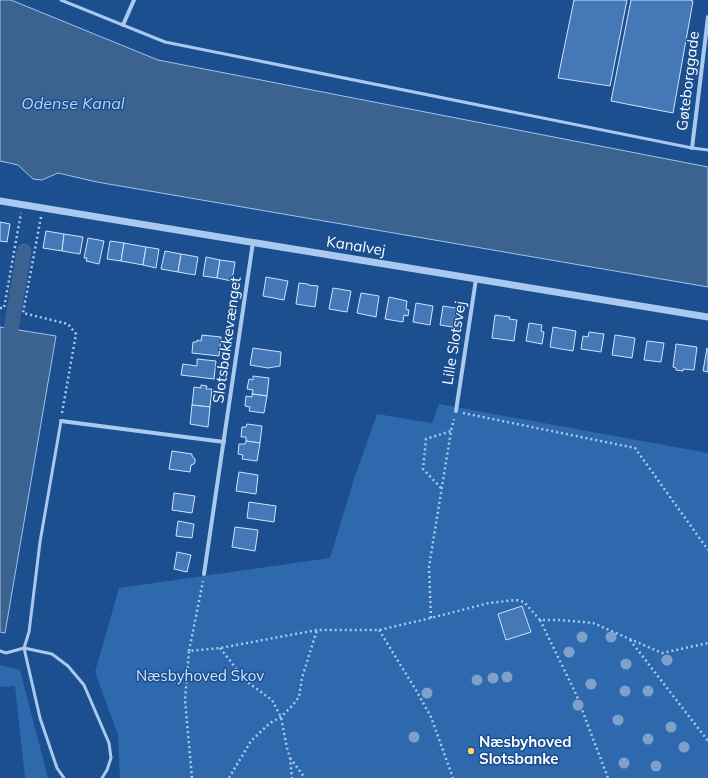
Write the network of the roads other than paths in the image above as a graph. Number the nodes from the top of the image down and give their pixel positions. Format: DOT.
graph roads {
  1 [pos="61,0"];
  2 [pos="134,0"];
  3 [pos="708,17"];
  4 [pos="123,25"];
  5 [pos="692,148"];
  6 [pos="708,150"];
  7 [pos="0,201"];
  8 [pos="254,242"];
  9 [pos="476,279"];
  10 [pos="708,317"];
  11 [pos="456,411"];
  12 [pos="61,421"];
  13 [pos="224,442"];
  14 [pos="204,574"];
  15 [pos="24,648"];
  16 [pos="0,651"];
  17 [pos="64,778"];
  18 [pos="102,778"];
  1 -- 4 [label="lane"];
  2 -- 4 [label="street"];
  3 -- 5 [label="street, Gøteborggade"];
  4 -- 5 [label="lane"];
  5 -- 6 [label="lane"];
  7 -- 8 [label="street, Kanalvej"];
  8 -- 9 [label="street, Kanalvej"];
  8 -- 13 [label="street, Slotsbakkevænget"];
  9 -- 10 [label="street, Kanalvej"];
  9 -- 11 [label="street, Lille Slotsvej"];
  12 -- 13 [label="street"];
  12 -- 15 [label="lane"];
  13 -- 14 [label="street, Slotsbakkevænget"];
  15 -- 16 [label="lane"];
  15 -- 17 [label="lane"];
  15 -- 18 [label="lane"];
}
